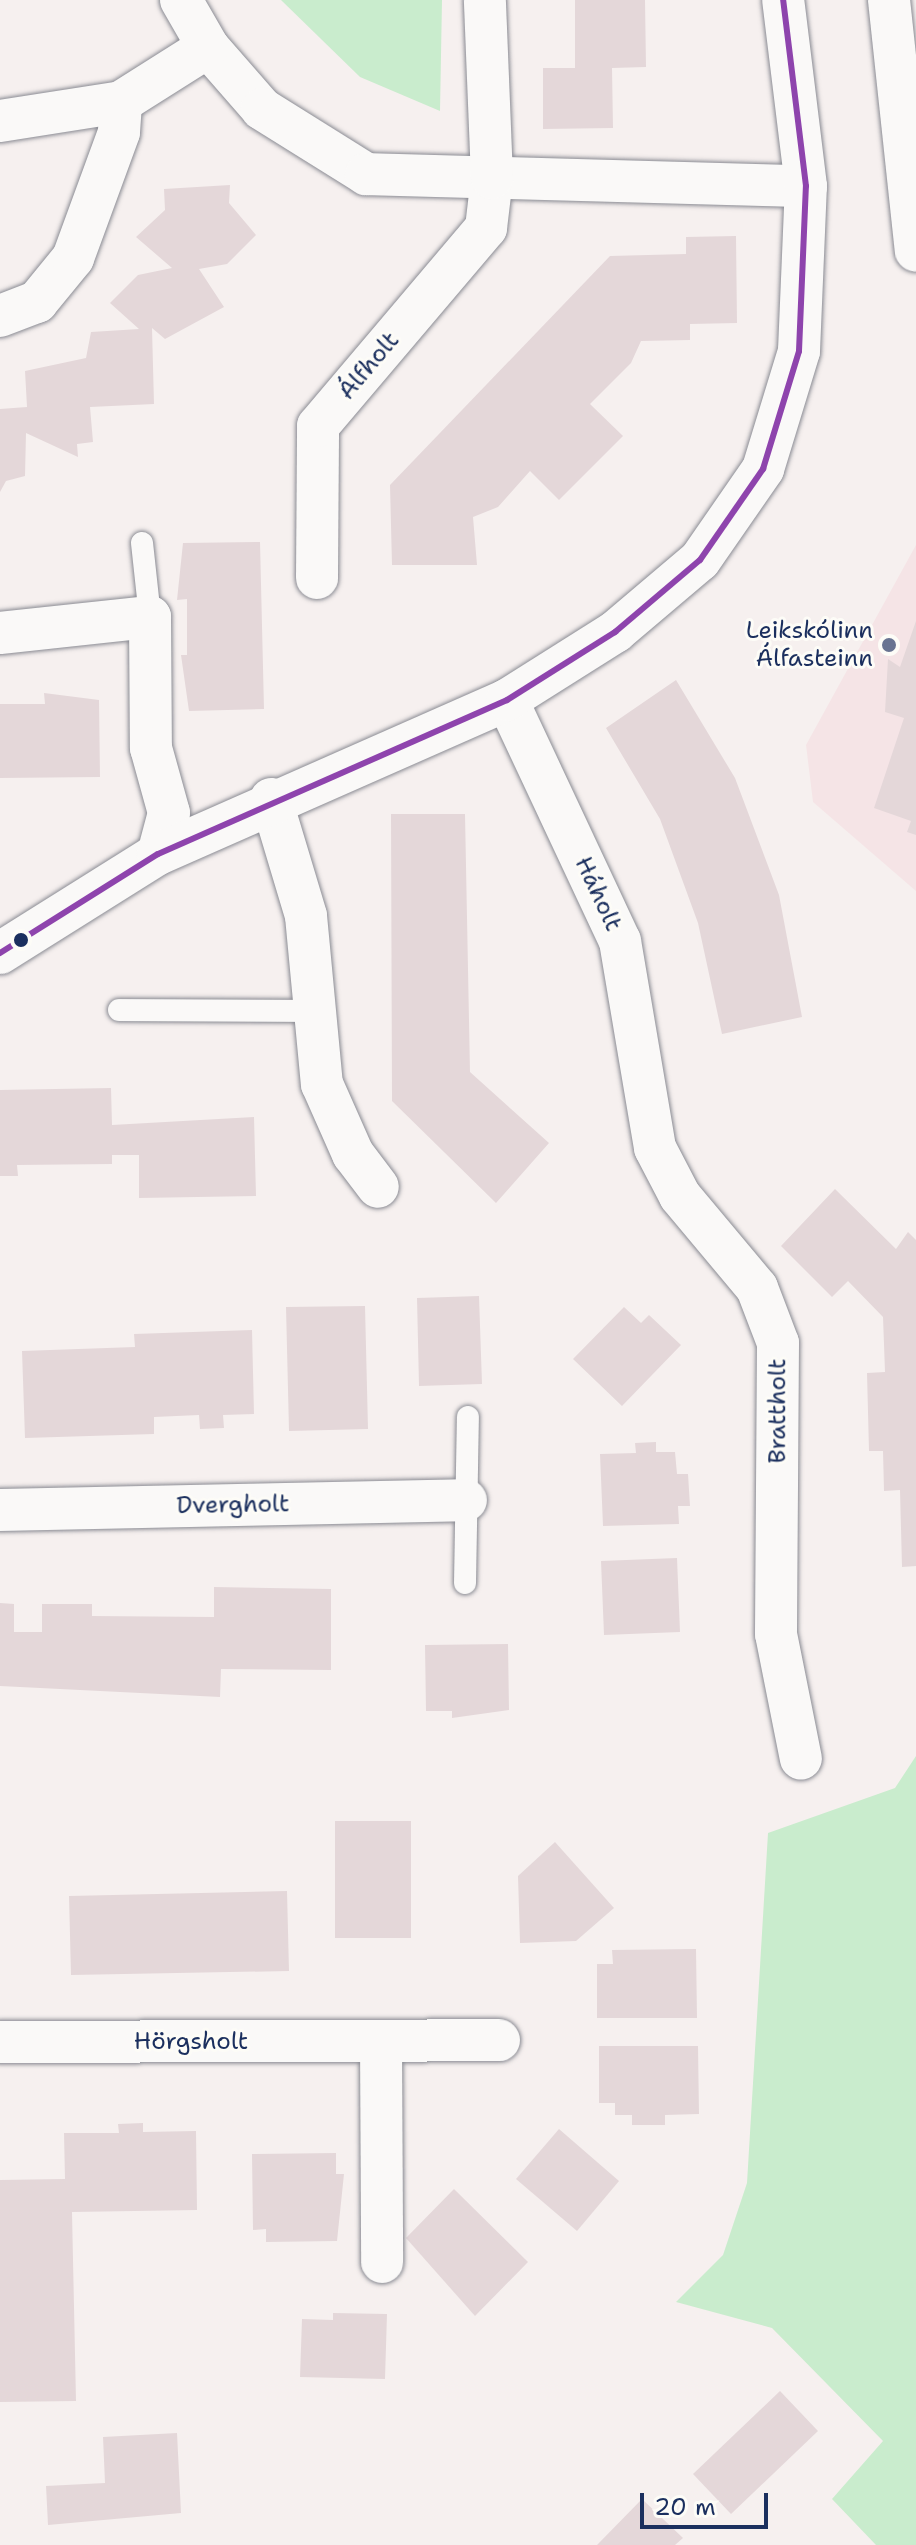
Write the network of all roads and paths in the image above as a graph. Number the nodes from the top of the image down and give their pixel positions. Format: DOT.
graph roads {
  1 [pos="181,0"];
  2 [pos="485,0"];
  3 [pos="783,0"];
  4 [pos="889,0"];
  5 [pos="208,47"];
  6 [pos="121,102"];
  7 [pos="0,121"];
  8 [pos="492,178"];
  9 [pos="806,186"];
  10 [pos="916,251"];
  11 [pos="0,316"];
  12 [pos="142,543"];
  13 [pos="317,578"];
  14 [pos="150,617"];
  15 [pos="0,633"];
  16 [pos="507,700"];
  17 [pos="271,799"];
  18 [pos="158,854"];
  19 [pos="0,953"];
  20 [pos="119,1010"];
  21 [pos="312,1011"];
  22 [pos="643,1100"];
  23 [pos="378,1187"];
  24 [pos="468,1417"];
  25 [pos="466,1500"];
  26 [pos="0,1510"];
  27 [pos="465,1583"];
  28 [pos="801,1759"];
  29 [pos="499,2040"];
  30 [pos="381,2041"];
  31 [pos="0,2042"];
  32 [pos="382,2262"];
  1 -- 5 [label="street"];
  2 -- 8 [label="street, Álfholt"];
  3 -- 9 [label="street"];
  4 -- 10 [label="street"];
  5 -- 6 [label="street"];
  5 -- 8 [label="street"];
  6 -- 7 [label="street"];
  6 -- 11 [label="street"];
  8 -- 9 [label="street"];
  8 -- 13 [label="street, Álfholt"];
  9 -- 16 [label="street"];
  12 -- 14 [label="lane"];
  14 -- 15 [label="street"];
  14 -- 18 [label="street"];
  16 -- 17 [label="street"];
  16 -- 22 [label="street, Háholt"];
  17 -- 18 [label="street"];
  17 -- 21 [label="street"];
  18 -- 19 [label="street"];
  20 -- 21 [label="lane"];
  21 -- 23 [label="street"];
  22 -- 28 [label="street, Brattholt"];
  24 -- 25 [label="lane"];
  25 -- 26 [label="street, Dvergholt"];
  25 -- 27 [label="lane"];
  29 -- 30 [label="street, Hörgsholt"];
  30 -- 31 [label="street, Hörgsholt"];
  30 -- 32 [label="street"];
}
